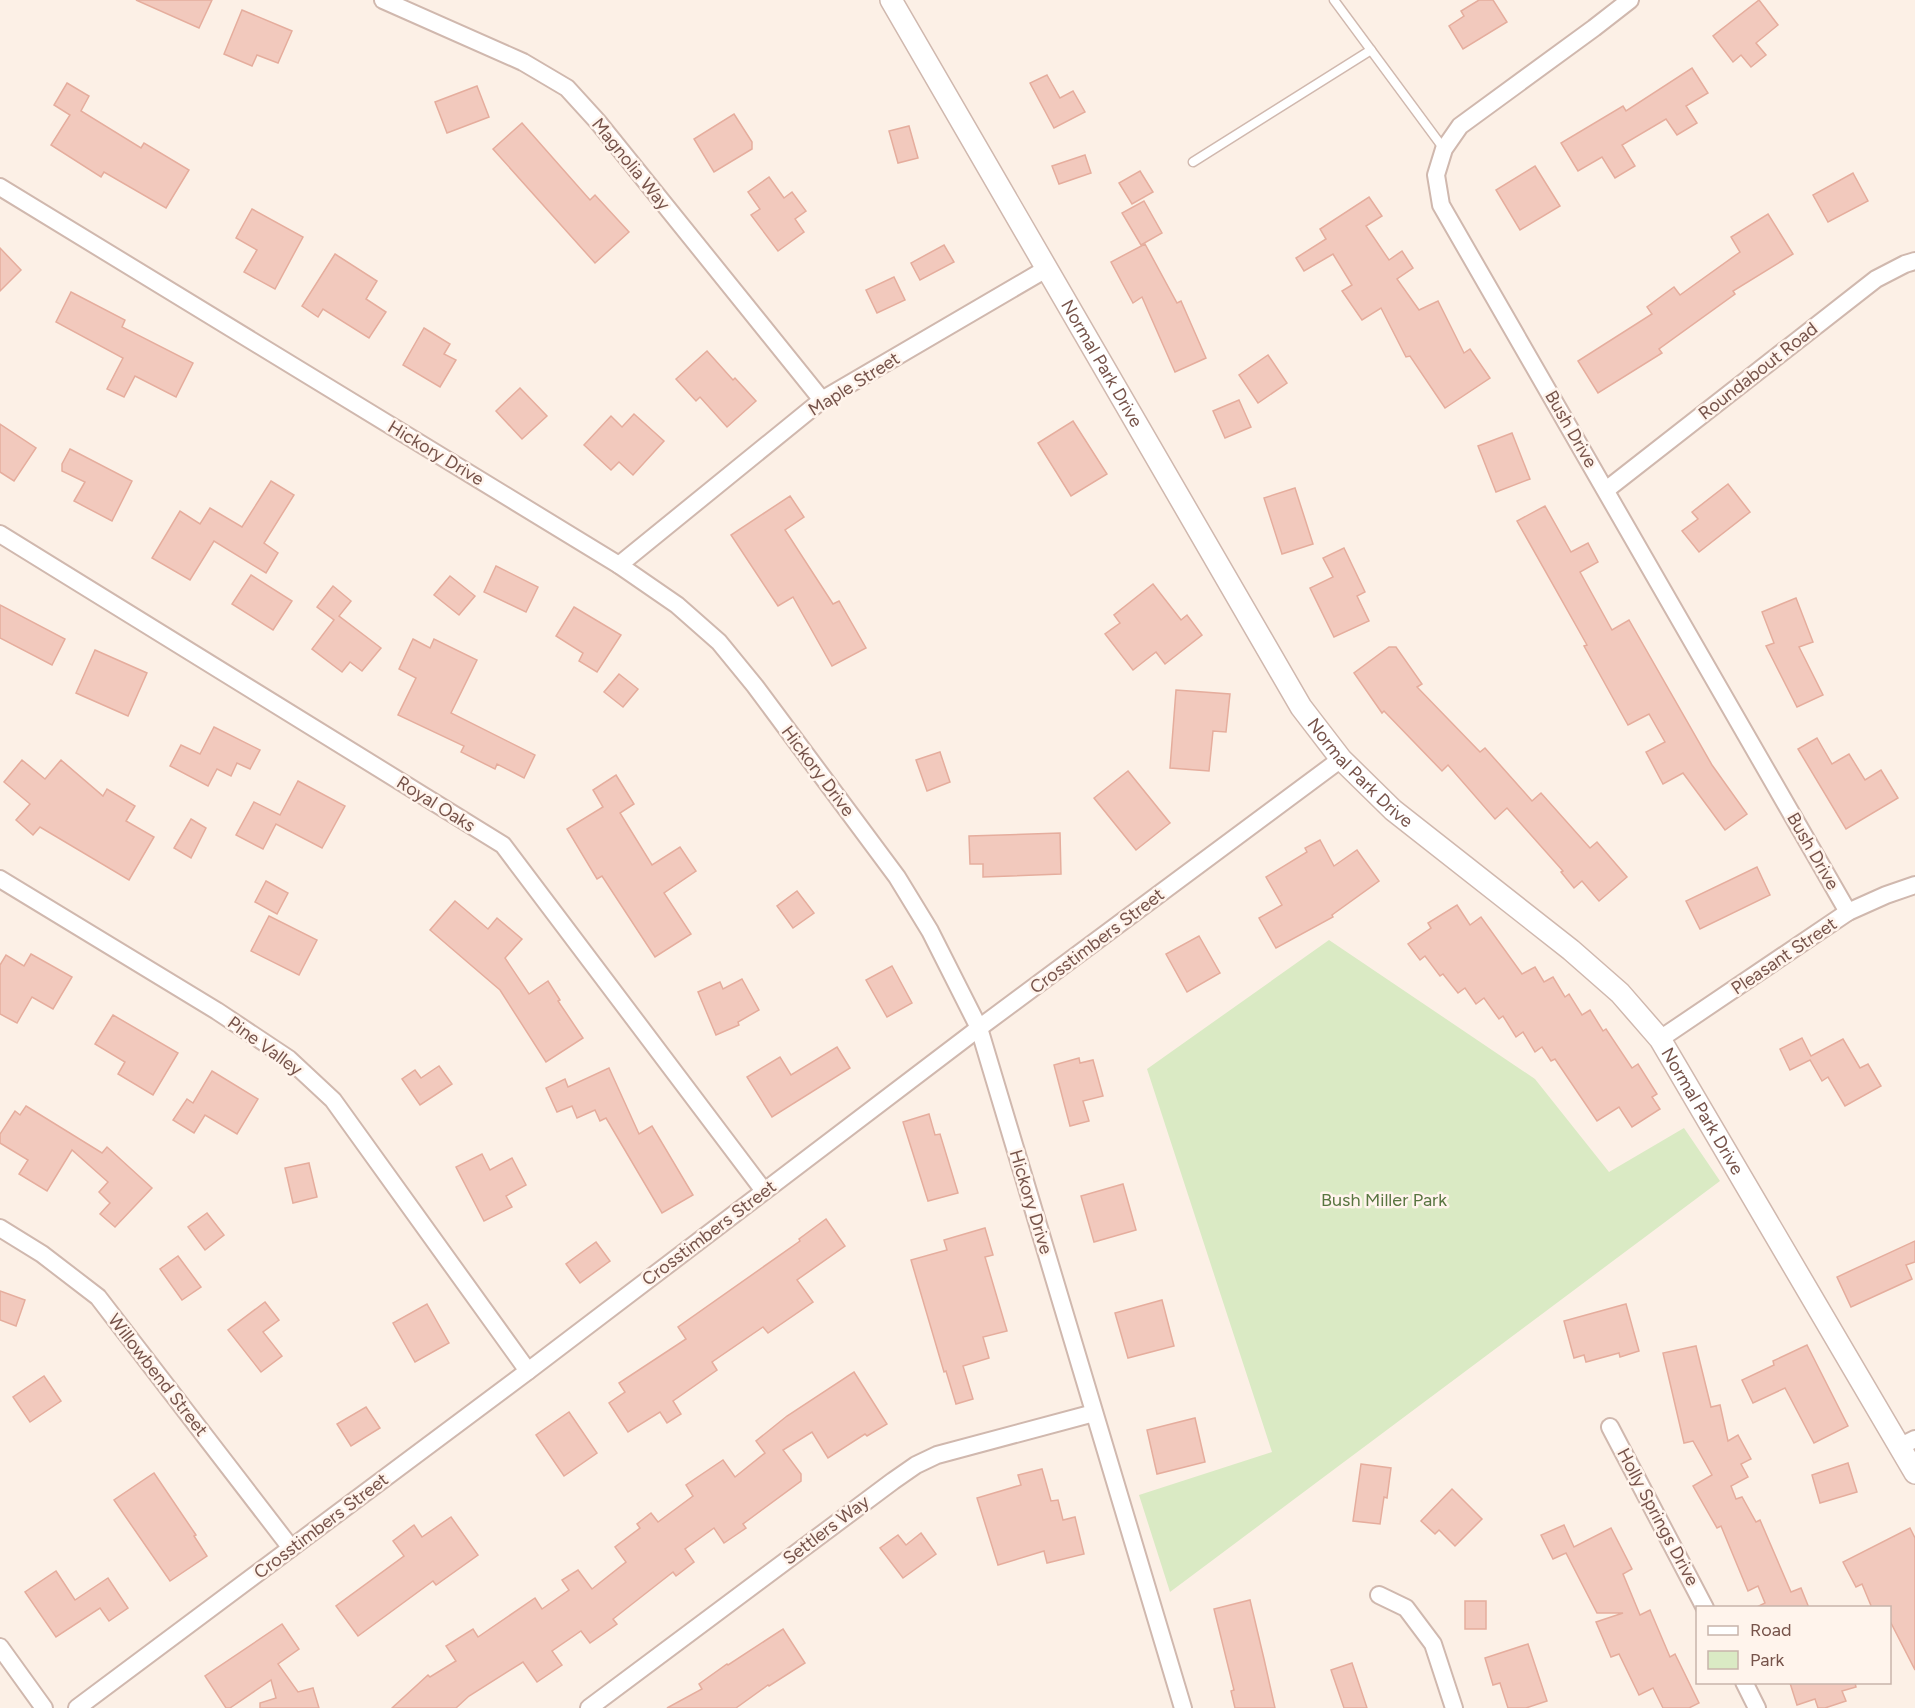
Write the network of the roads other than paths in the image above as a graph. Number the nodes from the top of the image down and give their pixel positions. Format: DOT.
graph roads {
  1 [pos="383,0"];
  2 [pos="891,0"];
  3 [pos="1334,0"];
  4 [pos="1630,0"];
  5 [pos="1371,50"];
  6 [pos="1444,149"];
  7 [pos="1193,162"];
  8 [pos="0,187"];
  9 [pos="1915,261"];
  10 [pos="1046,269"];
  11 [pos="822,400"];
  12 [pos="1606,490"];
  13 [pos="0,534"];
  14 [pos="619,565"];
  15 [pos="1341,759"];
  16 [pos="0,879"];
  17 [pos="1915,885"];
  18 [pos="1848,912"];
  19 [pos="979,1028"];
  20 [pos="1659,1039"];
  21 [pos="764,1191"];
  22 [pos="0,1228"];
  23 [pos="528,1371"];
  24 [pos="1094,1413"];
  25 [pos="1610,1427"];
  26 [pos="1907,1443"];
  27 [pos="1915,1473"];
  28 [pos="291,1548"];
  29 [pos="1379,1595"];
  30 [pos="1704,1606"];
  31 [pos="0,1647"];
  32 [pos="1745,1684"];
  33 [pos="44,1708"];
  34 [pos="77,1708"];
  35 [pos="589,1708"];
  36 [pos="1184,1708"];
  37 [pos="1454,1708"];
  38 [pos="1757,1708"];
  1 -- 11 [label="street, Magnolia Way"];
  2 -- 10 [label="street, Normal Park Drive"];
  3 -- 5 [label="lane"];
  4 -- 6 [label="street, Bush Drive"];
  5 -- 6 [label="lane"];
  5 -- 7 [label="lane"];
  6 -- 12 [label="street, Bush Drive"];
  8 -- 14 [label="street, Hickory Drive"];
  9 -- 12 [label="street, Roundabout Road"];
  10 -- 11 [label="street, Maple Street"];
  10 -- 15 [label="street, Normal Park Drive"];
  11 -- 14 [label="street, Maple Street"];
  12 -- 18 [label="street, Bush Drive"];
  13 -- 21 [label="street, Royal Oaks"];
  14 -- 19 [label="street, Hickory Drive"];
  15 -- 19 [label="street, Crosstimbers Street"];
  15 -- 20 [label="street, Normal Park Drive"];
  16 -- 23 [label="street, Pine Valley"];
  17 -- 18 [label="street, Pleasant Street"];
  18 -- 20 [label="street, Pleasant Street"];
  19 -- 21 [label="street, Crosstimbers Street"];
  19 -- 24 [label="street, Hickory Drive"];
  20 -- 26 [label="street, Normal Park Drive"];
  21 -- 23 [label="street, Crosstimbers Street"];
  22 -- 28 [label="street, Willowbend Street"];
  23 -- 28 [label="street, Crosstimbers Street"];
  24 -- 35 [label="street, Settlers Way"];
  24 -- 36 [label="street, Hickory Drive"];
  25 -- 30 [label="street, Holly Springs Drive"];
  26 -- 27 [label="street, Normal Park Drive"];
  28 -- 34 [label="street, Crosstimbers Street"];
  29 -- 37 [label="street"];
  31 -- 33 [label="street"];
  32 -- 38 [label="street"];
}
